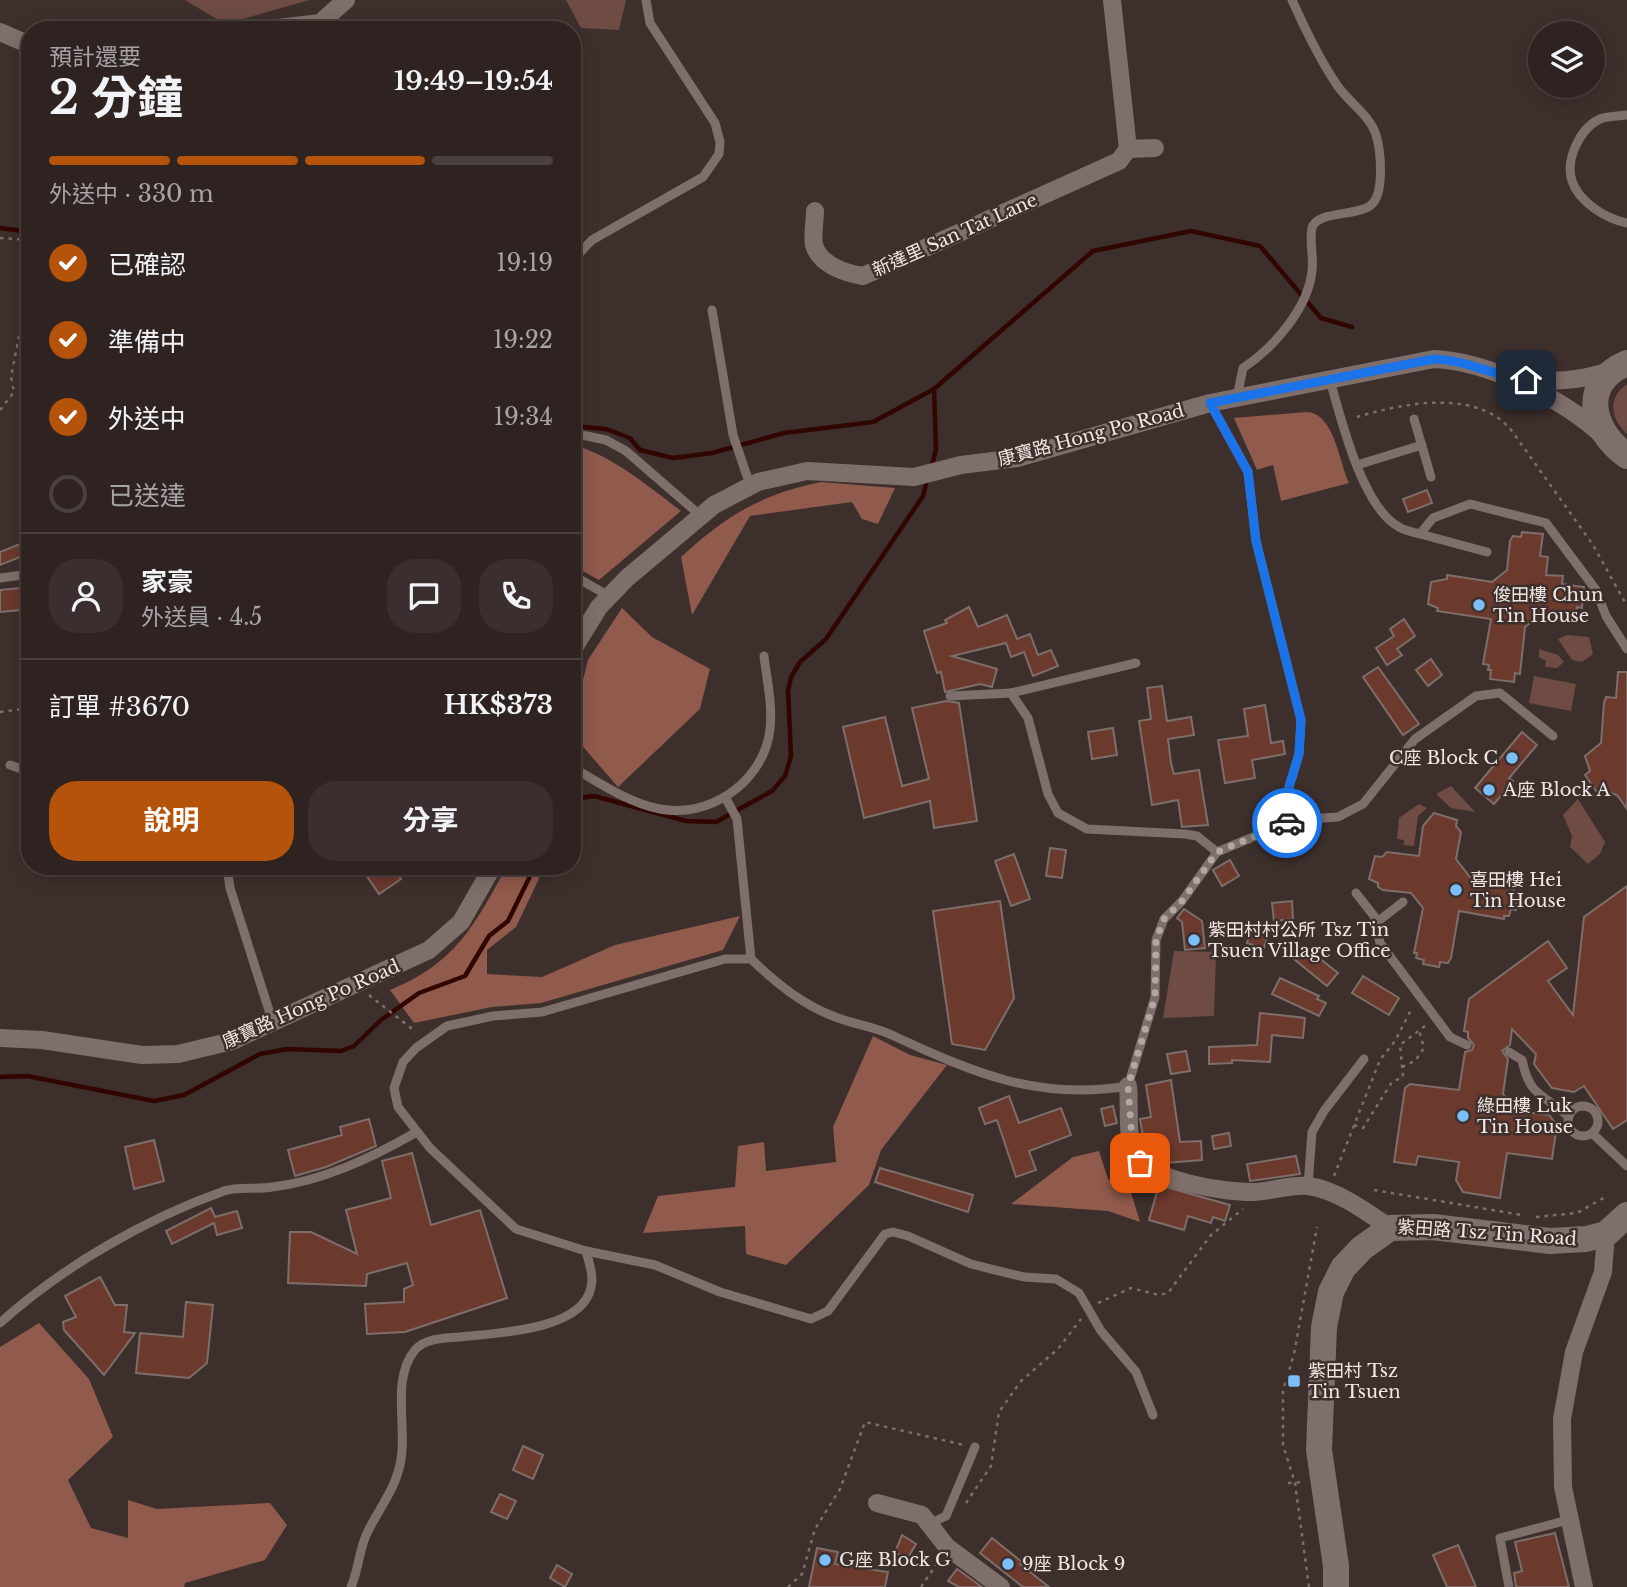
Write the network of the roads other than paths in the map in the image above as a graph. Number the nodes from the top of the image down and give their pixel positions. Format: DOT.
graph roads {
  1 [pos="346,0"];
  2 [pos="646,0"];
  3 [pos="1112,0"];
  4 [pos="1292,0"];
  5 [pos="322,21"];
  6 [pos="0,32"];
  7 [pos="21,41"];
  8 [pos="1627,115"];
  9 [pos="1155,148"];
  10 [pos="1128,149"];
  11 [pos="816,211"];
  12 [pos="1627,223"];
  13 [pos="581,252"];
  14 [pos="712,310"];
  15 [pos="1621,366"];
  16 [pos="1506,377"];
  17 [pos="1329,380"];
  18 [pos="1237,397"];
  19 [pos="1210,403"];
  20 [pos="1414,419"];
  21 [pos="581,435"];
  22 [pos="1422,445"];
  23 [pos="1615,446"];
  24 [pos="1357,465"];
  25 [pos="1627,475"];
  26 [pos="1431,477"];
  27 [pos="750,485"];
  28 [pos="701,516"];
  29 [pos="1420,534"];
  30 [pos="1487,552"];
  31 [pos="21,575"];
  32 [pos="0,578"];
  33 [pos="581,580"];
  34 [pos="609,596"];
  35 [pos="581,635"];
  36 [pos="1627,649"];
  37 [pos="764,656"];
  38 [pos="1136,663"];
  39 [pos="1011,693"];
  40 [pos="950,696"];
  41 [pos="1553,736"];
  42 [pos="10,765"];
  43 [pos="21,769"];
  44 [pos="581,773"];
  45 [pos="725,797"];
  46 [pos="1294,820"];
  47 [pos="1217,852"];
  48 [pos="229,875"];
  49 [pos="488,875"];
  50 [pos="1356,892"];
  51 [pos="1403,901"];
  52 [pos="1377,922"];
  53 [pos="751,959"];
  54 [pos="273,1023"];
  55 [pos="0,1038"];
  56 [pos="1467,1045"];
  57 [pos="1509,1052"];
  58 [pos="1364,1059"];
  59 [pos="1128,1086"];
  60 [pos="1569,1117"];
  61 [pos="415,1133"];
  62 [pos="1592,1133"];
  63 [pos="1627,1166"];
  64 [pos="1308,1186"];
  65 [pos="1627,1215"];
  66 [pos="1390,1228"];
  67 [pos="1606,1234"];
  68 [pos="586,1251"];
  69 [pos="0,1323"];
  70 [pos="1153,1415"];
  71 [pos="975,1447"];
  72 [pos="877,1503"];
  73 [pos="1568,1520"];
  74 [pos="929,1524"];
  75 [pos="351,1587"];
  76 [pos="1002,1587"];
  77 [pos="1336,1587"];
  78 [pos="1509,1587"];
  79 [pos="1584,1587"];
  1 -- 5 [label="street"];
  2 -- 13 [label="lane"];
  3 -- 10 [label="street"];
  4 -- 18 [label="lane"];
  6 -- 7 [label="street"];
  8 -- 12 [label="lane"];
  9 -- 10 [label="street"];
  10 -- 11 [label="street, 新達里 San Tat Lane"];
  14 -- 27 [label="lane"];
  15 -- 16 [label="street, 康寶路 Hong Po Road"];
  15 -- 23 [label="street"];
  16 -- 17 [label="street, 康寶路 Hong Po Road"];
  16 -- 23 [label="street, 康寶路 Hong Po Road"];
  17 -- 18 [label="street, 康寶路 Hong Po Road"];
  17 -- 24 [label="lane"];
  18 -- 19 [label="street, 康寶路 Hong Po Road"];
  19 -- 27 [label="street, 康寶路 Hong Po Road"];
  19 -- 46 [label="lane"];
  20 -- 22 [label="lane"];
  21 -- 28 [label="lane"];
  22 -- 24 [label="lane"];
  22 -- 26 [label="lane"];
  23 -- 25 [label="street"];
  24 -- 29 [label="lane"];
  27 -- 28 [label="street, 康寶路 Hong Po Road"];
  28 -- 34 [label="street, 康寶路 Hong Po Road"];
  29 -- 30 [label="lane"];
  29 -- 36 [label="lane"];
  31 -- 32 [label="lane"];
  33 -- 34 [label="lane"];
  34 -- 35 [label="street, 康寶路 Hong Po Road"];
  37 -- 45 [label="lane"];
  38 -- 39 [label="lane"];
  39 -- 40 [label="lane"];
  39 -- 47 [label="lane"];
  41 -- 46 [label="lane"];
  42 -- 43 [label="lane"];
  44 -- 45 [label="lane"];
  45 -- 53 [label="lane"];
  46 -- 47 [label="lane"];
  47 -- 59 [label="lane"];
  48 -- 54 [label="lane"];
  49 -- 54 [label="street, 康寶路 Hong Po Road"];
  50 -- 52 [label="lane"];
  51 -- 52 [label="lane"];
  52 -- 56 [label="lane"];
  53 -- 59 [label="lane"];
  53 -- 61 [label="lane"];
  54 -- 55 [label="street, 康寶路 Hong Po Road"];
  57 -- 60 [label="lane"];
  58 -- 64 [label="lane"];
  59 -- 64 [label="street, 紫田路 Tsz Tin Road"];
  60 -- 62 [label="lane"];
  60 -- 62 [label="lane"];
  61 -- 68 [label="lane"];
  61 -- 69 [label="lane"];
  62 -- 63 [label="lane"];
  64 -- 66 [label="street, 紫田路 Tsz Tin Road"];
  65 -- 67 [label="street"];
  66 -- 67 [label="street, 紫田路 Tsz Tin Road"];
  66 -- 77 [label="street"];
  67 -- 73 [label="street"];
  68 -- 70 [label="lane"];
  68 -- 75 [label="lane"];
  71 -- 74 [label="lane"];
  72 -- 74 [label="street"];
  73 -- 78 [label="lane"];
  73 -- 79 [label="street"];
  74 -- 76 [label="street"];
}
